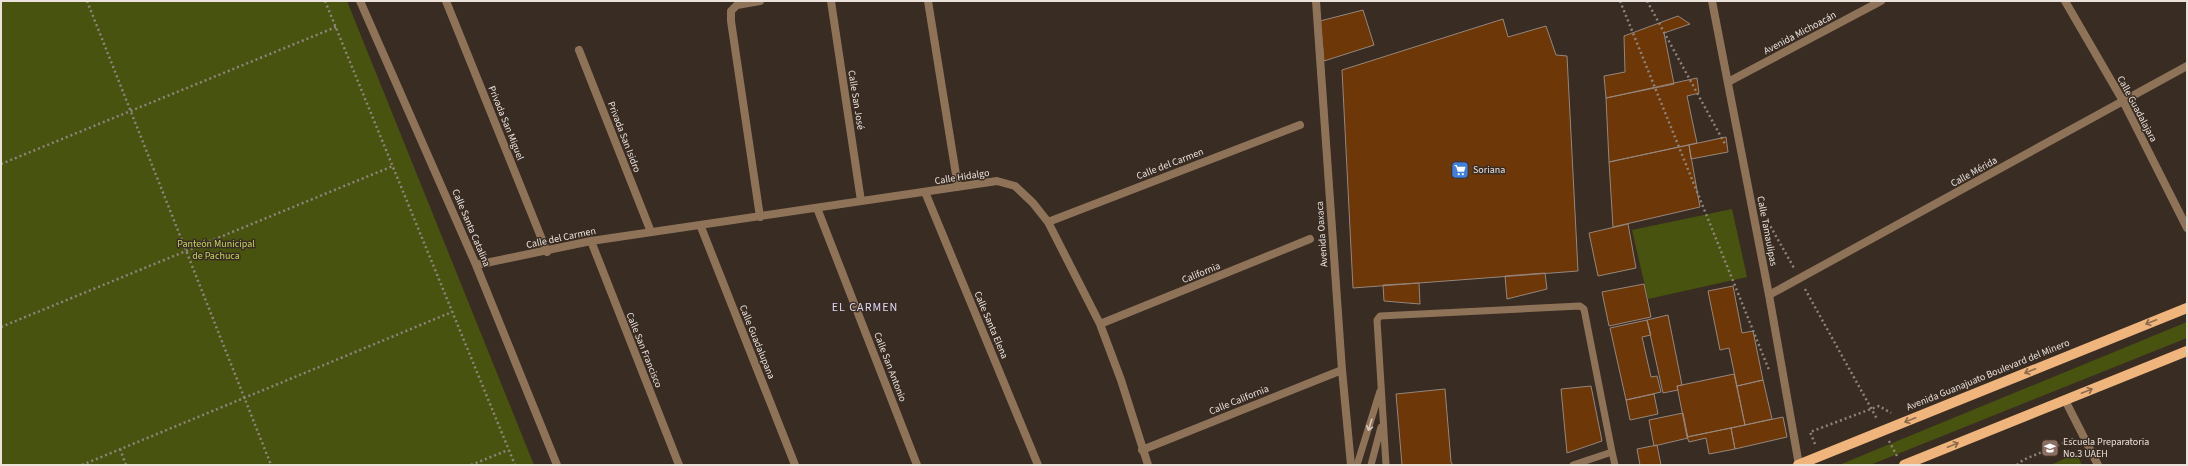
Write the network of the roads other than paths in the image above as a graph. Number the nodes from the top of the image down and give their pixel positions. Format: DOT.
graph roads {
  1 [pos="360,1"];
  2 [pos="446,1"];
  3 [pos="760,1"];
  4 [pos="831,1"];
  5 [pos="928,1"];
  6 [pos="1316,1"];
  7 [pos="1712,1"];
  8 [pos="1882,1"];
  9 [pos="2065,1"];
  10 [pos="579,50"];
  11 [pos="2187,66"];
  12 [pos="1728,82"];
  13 [pos="2123,101"];
  14 [pos="1300,125"];
  15 [pos="958,187"];
  16 [pos="925,192"];
  17 [pos="861,201"];
  18 [pos="817,208"];
  19 [pos="760,217"];
  20 [pos="1048,222"];
  21 [pos="701,227"];
  22 [pos="2187,228"];
  23 [pos="650,232"];
  24 [pos="1310,239"];
  25 [pos="591,241"];
  26 [pos="547,252"];
  27 [pos="476,265"];
  28 [pos="1769,295"];
  29 [pos="2187,308"];
  30 [pos="1100,324"];
  31 [pos="2187,351"];
  32 [pos="1342,370"];
  33 [pos="1381,387"];
  34 [pos="2065,400"];
  35 [pos="1383,420"];
  36 [pos="1142,450"];
  37 [pos="1612,452"];
  38 [pos="1901,462"];
  39 [pos="557,465"];
  40 [pos="679,465"];
  41 [pos="795,465"];
  42 [pos="917,465"];
  43 [pos="1038,465"];
  44 [pos="1148,465"];
  45 [pos="1351,465"];
  46 [pos="1357,465"];
  47 [pos="1371,465"];
  48 [pos="1386,465"];
  49 [pos="1573,465"];
  50 [pos="1615,465"];
  51 [pos="1799,465"];
  52 [pos="2098,465"];
  1 -- 27 [label="street, Calle Santa Catalina"];
  2 -- 26 [label="street, Privada San Miguel"];
  3 -- 19 [label="street"];
  4 -- 17 [label="street, Calle San José"];
  5 -- 15 [label="street"];
  6 -- 32 [label="street, Avenida Oaxaca"];
  7 -- 12 [label="street, Calle Tamaulipas"];
  8 -- 12 [label="street, Avenida Michoacán"];
  9 -- 13 [label="street, Calle Guadalajara"];
  10 -- 23 [label="street, Privada San Isidro"];
  11 -- 13 [label="street, Calle Mérida"];
  12 -- 28 [label="street, Calle Tamaulipas"];
  13 -- 22 [label="street, Calle Guadalajara"];
  13 -- 28 [label="street, Calle Mérida"];
  14 -- 20 [label="street, Calle del Carmen"];
  15 -- 16 [label="street, Calle Hidalgo"];
  15 -- 20 [label="street, Calle Hidalgo"];
  16 -- 17 [label="street, Calle Hidalgo"];
  16 -- 43 [label="street, Calle Santa Elena"];
  17 -- 18 [label="street, Calle Hidalgo"];
  18 -- 19 [label="street, Calle Hidalgo"];
  18 -- 42 [label="street, Calle San Antonio"];
  19 -- 21 [label="street, Calle Hidalgo"];
  20 -- 30 [label="street, Calle Hidalgo"];
  21 -- 23 [label="street, Calle Hidalgo"];
  21 -- 41 [label="street, Calle Guadalupana"];
  23 -- 25 [label="street, Calle del Carmen"];
  24 -- 30 [label="street, California"];
  25 -- 26 [label="street, Calle del Carmen"];
  25 -- 40 [label="street, Calle San Francisco"];
  26 -- 27 [label="street, Calle del Carmen"];
  27 -- 39 [label="street, Calle Santa Catalina"];
  28 -- 51 [label="street, Calle Tamaulipas"];
  29 -- 51 [label="main road, Avenida Guanajuato Boulevard del Minero, one-way"];
  30 -- 36 [label="street, Calle Hidalgo"];
  34 -- 31 [label="main road, one-way"];
  32 -- 36 [label="street, Calle California"];
  32 -- 45 [label="street, Avenida Oaxaca"];
  33 -- 35 [label="lane"];
  33 -- 37 [label="lane"];
  33 -- 46 [label="lane, one-way"];
  38 -- 34 [label="main road, one-way"];
  34 -- 52 [label="street"];
  35 -- 47 [label="lane"];
  35 -- 48 [label="lane"];
  36 -- 44 [label="street, Calle Hidalgo"];
  37 -- 49 [label="lane"];
  37 -- 50 [label="lane"];
}
